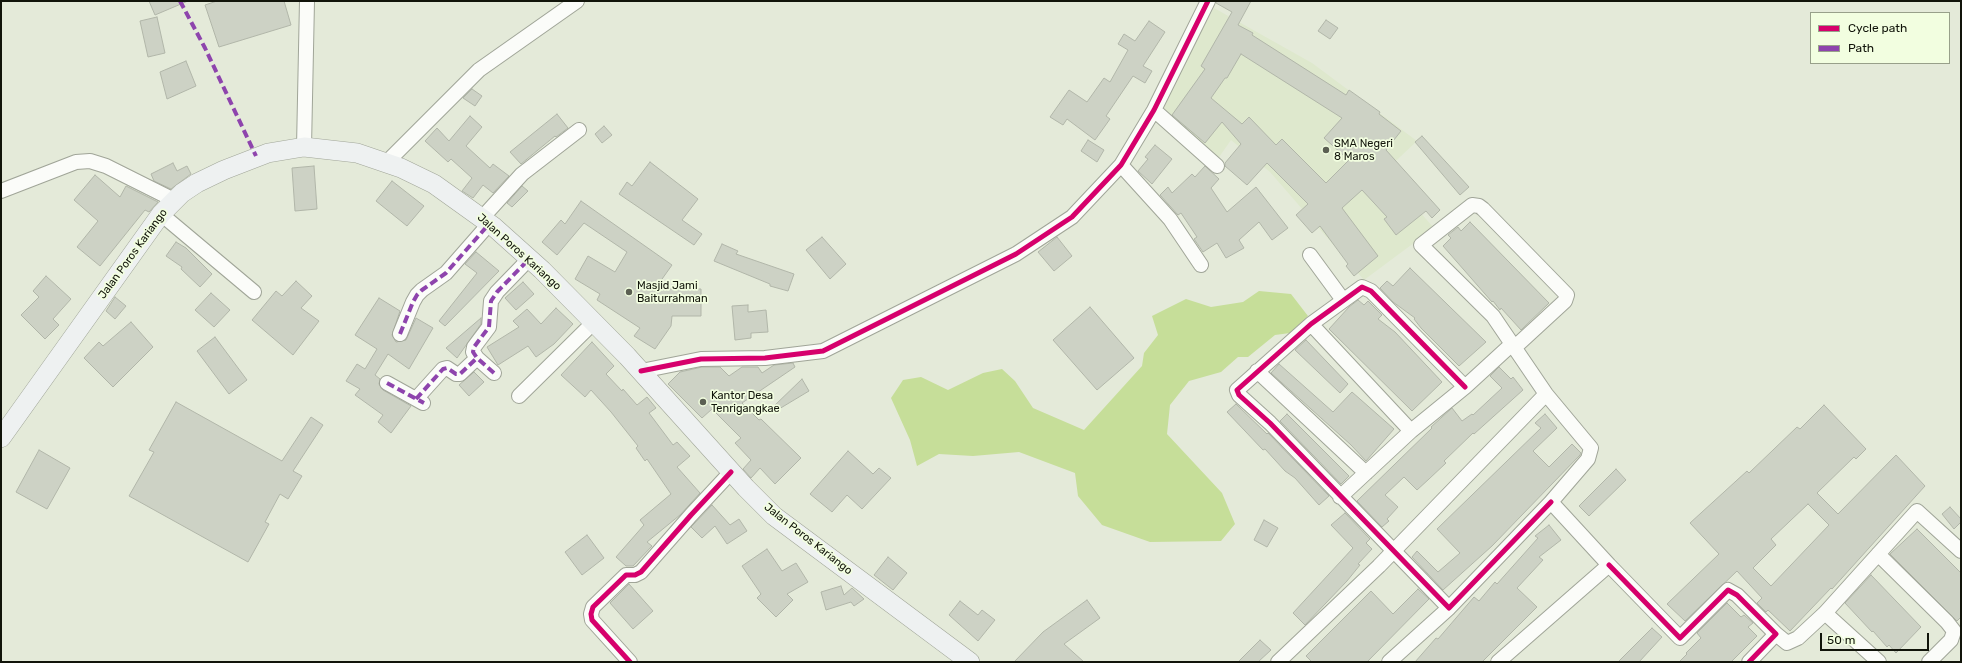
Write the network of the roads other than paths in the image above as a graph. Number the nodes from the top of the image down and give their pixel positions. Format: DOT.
graph roads {
  1 [pos="307,1"];
  2 [pos="577,1"];
  3 [pos="1208,1"];
  4 [pos="1154,110"];
  5 [pos="579,130"];
  6 [pos="304,148"];
  7 [pos="387,162"];
  8 [pos="1121,165"];
  9 [pos="1216,166"];
  10 [pos="1,191"];
  11 [pos="174,200"];
  12 [pos="161,214"];
  13 [pos="486,221"];
  14 [pos="1310,255"];
  15 [pos="529,259"];
  16 [pos="1201,265"];
  17 [pos="254,292"];
  18 [pos="1343,300"];
  19 [pos="594,322"];
  20 [pos="1311,324"];
  21 [pos="400,334"];
  22 [pos="1514,346"];
  23 [pos="477,358"];
  24 [pos="641,371"];
  25 [pos="1257,371"];
  26 [pos="494,373"];
  27 [pos="387,383"];
  28 [pos="1465,387"];
  29 [pos="1546,394"];
  30 [pos="519,396"];
  31 [pos="1411,431"];
  32 [pos="1,438"];
  33 [pos="731,472"];
  34 [pos="1366,473"];
  35 [pos="1340,497"];
  36 [pos="1551,502"];
  37 [pos="1393,551"];
  38 [pos="1961,551"];
  39 [pos="1878,554"];
  40 [pos="1609,565"];
  41 [pos="1449,608"];
  42 [pos="1825,613"];
  43 [pos="1776,634"];
  44 [pos="630,662"];
  45 [pos="970,662"];
  46 [pos="1278,662"];
  47 [pos="1389,662"];
  48 [pos="1498,662"];
  49 [pos="1749,662"];
  50 [pos="1879,662"];
  51 [pos="1929,662"];
  1 -- 6 [label="street"];
  2 -- 7 [label="street"];
  3 -- 4 [label="street"];
  4 -- 8 [label="street"];
  4 -- 9 [label="street"];
  5 -- 13 [label="street"];
  6 -- 7 [label="main road, Jalan Poros Kariango"];
  6 -- 11 [label="main road, Jalan Poros Kariango"];
  7 -- 13 [label="main road, Jalan Poros Kariango"];
  8 -- 16 [label="street"];
  8 -- 24 [label="street"];
  10 -- 11 [label="street"];
  11 -- 12 [label="main road, Jalan Poros Kariango"];
  12 -- 17 [label="street"];
  12 -- 32 [label="main road, Jalan Poros Kariango"];
  13 -- 15 [label="main road, Jalan Poros Kariango"];
  13 -- 21 [label="street"];
  14 -- 18 [label="street"];
  15 -- 19 [label="main road, Jalan Poros Kariango"];
  15 -- 23 [label="street"];
  18 -- 20 [label="street"];
  18 -- 28 [label="street"];
  19 -- 24 [label="main road, Jalan Poros Kariango"];
  19 -- 30 [label="street"];
  20 -- 25 [label="street"];
  20 -- 31 [label="street"];
  22 -- 22 [label="street"];
  22 -- 28 [label="street"];
  22 -- 29 [label="street"];
  23 -- 26 [label="street"];
  23 -- 27 [label="street"];
  24 -- 33 [label="main road, Jalan Poros Kariango"];
  25 -- 34 [label="street"];
  25 -- 35 [label="street"];
  28 -- 31 [label="street"];
  29 -- 36 [label="street"];
  29 -- 37 [label="street"];
  31 -- 34 [label="street"];
  33 -- 44 [label="street"];
  33 -- 45 [label="main road, Jalan Poros Kariango"];
  34 -- 35 [label="street"];
  35 -- 37 [label="street"];
  36 -- 40 [label="street"];
  36 -- 41 [label="street"];
  37 -- 41 [label="street"];
  37 -- 46 [label="street"];
  38 -- 39 [label="street"];
  39 -- 42 [label="street"];
  39 -- 51 [label="street"];
  40 -- 43 [label="street"];
  40 -- 48 [label="street"];
  41 -- 47 [label="street"];
  42 -- 43 [label="street"];
  42 -- 50 [label="street"];
  43 -- 49 [label="street"];
}
